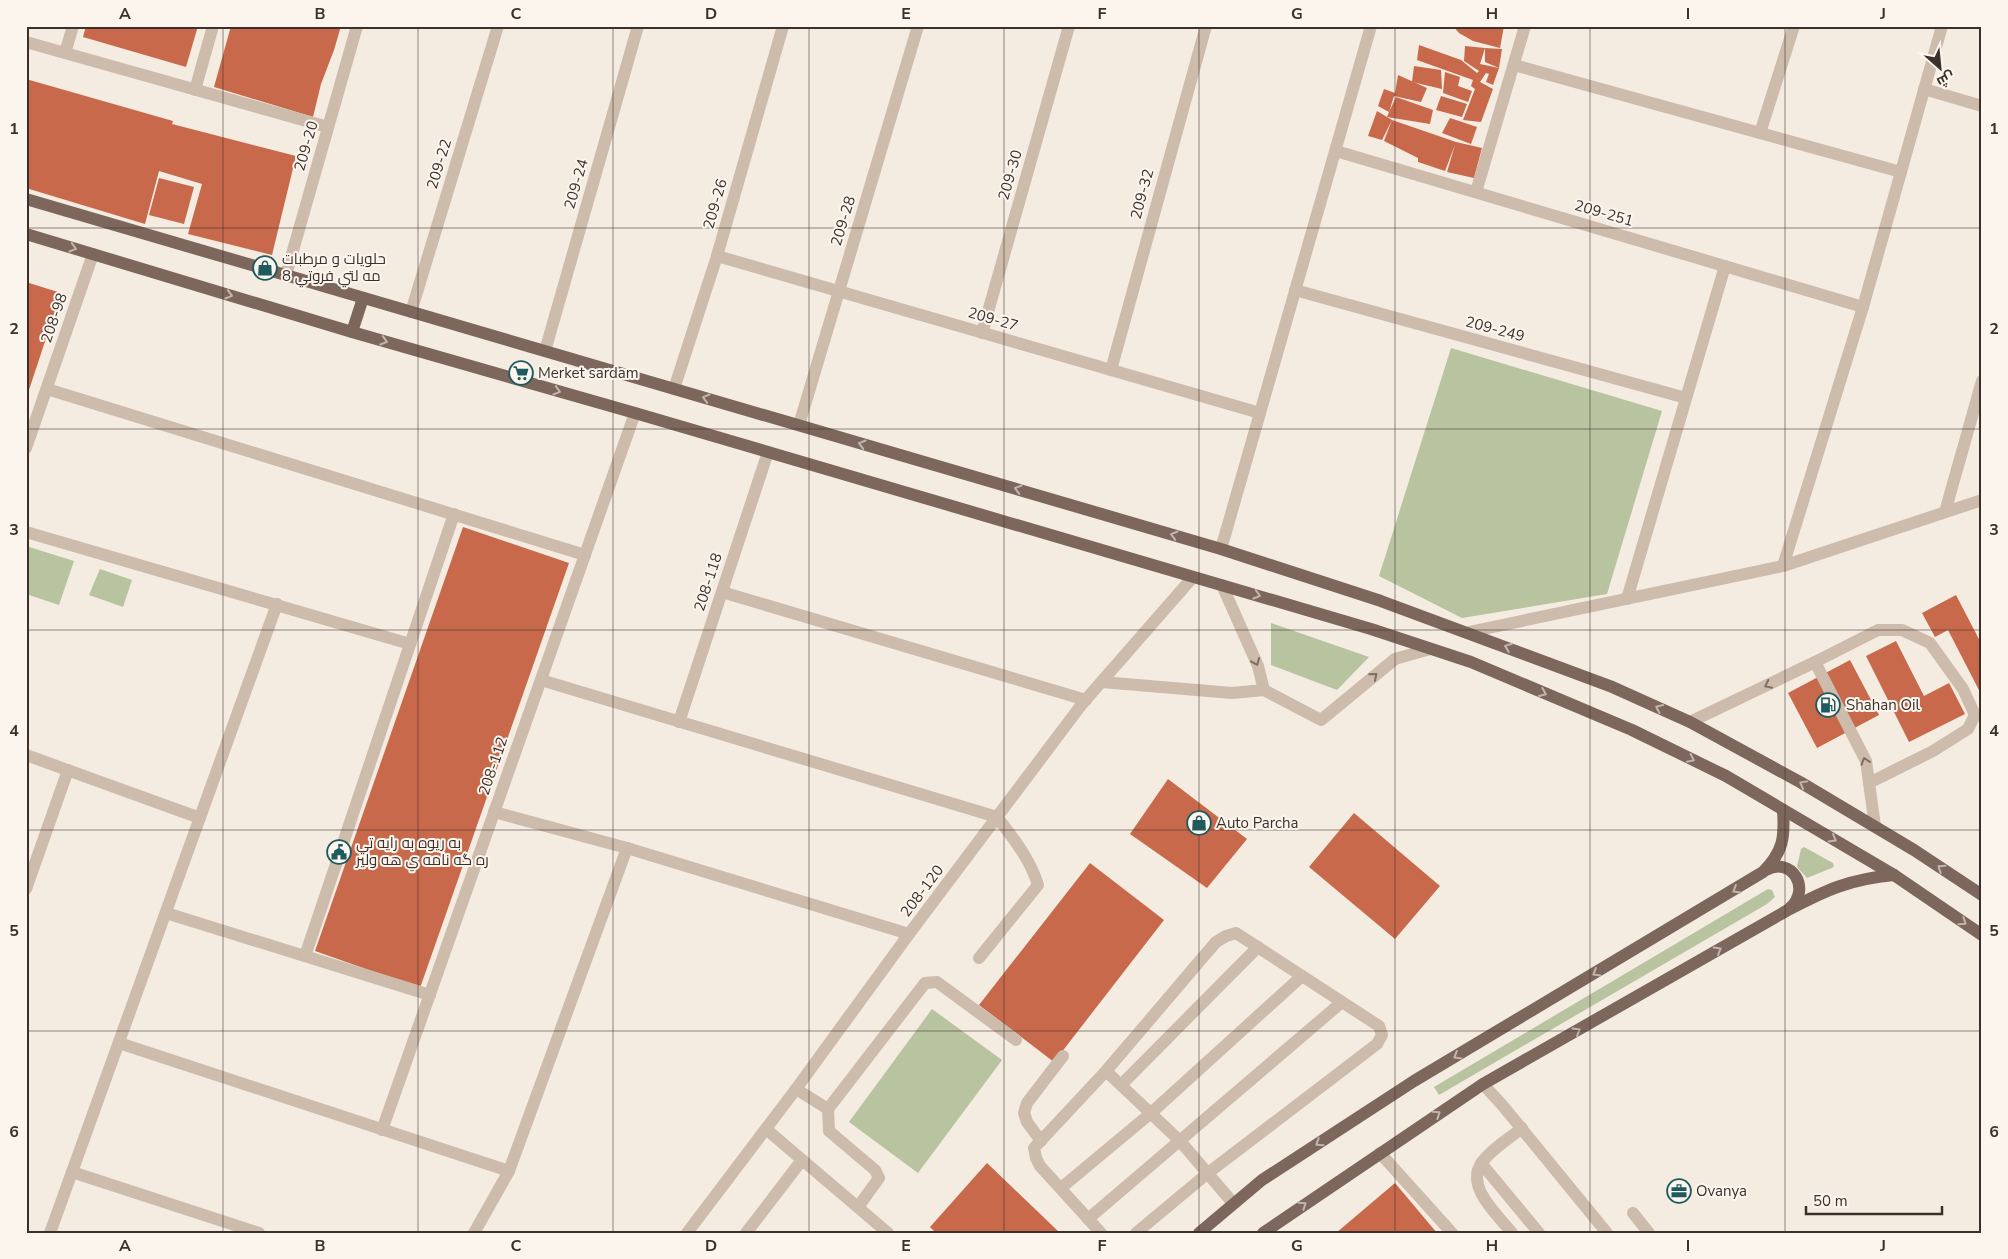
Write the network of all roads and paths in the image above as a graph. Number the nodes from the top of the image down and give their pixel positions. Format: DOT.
graph roads {
  1 [pos="73,26"];
  2 [pos="213,26"];
  3 [pos="357,26"];
  4 [pos="498,26"];
  5 [pos="638,26"];
  6 [pos="783,26"];
  7 [pos="918,26"];
  8 [pos="1069,26"];
  9 [pos="1206,26"];
  10 [pos="1372,26"];
  11 [pos="1525,26"];
  12 [pos="1942,26"];
  13 [pos="1789,27"];
  14 [pos="26,42"];
  15 [pos="65,53"];
  16 [pos="1514,65"];
  17 [pos="1924,89"];
  18 [pos="195,90"];
  19 [pos="1982,106"];
  20 [pos="328,128"];
  21 [pos="1760,133"];
  22 [pos="1336,150"];
  23 [pos="1901,172"];
  24 [pos="1476,192"];
  25 [pos="26,199"];
  26 [pos="26,234"];
  27 [pos="93,254"];
  28 [pos="717,256"];
  29 [pos="1725,266"];
  30 [pos="286,275"];
  31 [pos="1295,290"];
  32 [pos="838,292"];
  33 [pos="363,298"];
  34 [pos="1863,307"];
  35 [pos="411,312"];
  36 [pos="352,332"];
  37 [pos="982,333"];
  38 [pos="545,351"];
  39 [pos="1110,370"];
  40 [pos="1982,381"];
  41 [pos="47,389"];
  42 [pos="674,389"];
  43 [pos="1686,398"];
  44 [pos="635,413"];
  45 [pos="1260,413"];
  46 [pos="799,425"];
  47 [pos="26,448"];
  48 [pos="768,452"];
  49 [pos="1982,500"];
  50 [pos="1945,512"];
  51 [pos="454,514"];
  52 [pos="26,532"];
  53 [pos="1221,548"];
  54 [pos="585,554"];
  55 [pos="1783,566"];
  56 [pos="1193,577"];
  57 [pos="1222,585"];
  58 [pos="722,592"];
  59 [pos="1627,599"];
  60 [pos="277,604"];
  61 [pos="1469,632"];
  62 [pos="410,644"];
  63 [pos="1430,649"];
  64 [pos="1815,662"];
  65 [pos="541,680"];
  66 [pos="1102,682"];
  67 [pos="1264,690"];
  68 [pos="1086,700"];
  69 [pos="679,722"];
  70 [pos="1690,722"];
  71 [pos="26,754"];
  72 [pos="68,770"];
  73 [pos="1869,783"];
  74 [pos="1783,810"];
  75 [pos="494,812"];
  76 [pos="997,817"];
  77 [pos="200,818"];
  78 [pos="1875,826"];
  79 [pos="627,848"];
  80 [pos="1763,872"];
  81 [pos="1894,875"];
  82 [pos="26,889"];
  83 [pos="1982,895"];
  84 [pos="1788,910"];
  85 [pos="166,913"];
  86 [pos="909,934"];
  87 [pos="1982,935"];
  88 [pos="1258,947"];
  89 [pos="305,956"];
  90 [pos="979,958"];
  91 [pos="1302,976"];
  92 [pos="430,995"];
  93 [pos="1342,1002"];
  94 [pos="1016,1040"];
  95 [pos="118,1044"];
  96 [pos="1063,1056"];
  97 [pos="1106,1072"];
  98 [pos="1483,1084"];
  99 [pos="1120,1085"];
  100 [pos="796,1088"];
  101 [pos="828,1109"];
  102 [pos="1150,1113"];
  103 [pos="1522,1128"];
  104 [pos="766,1129"];
  105 [pos="382,1130"];
  106 [pos="1041,1141"];
  107 [pos="1180,1141"];
  108 [pos="1380,1153"];
  109 [pos="802,1160"];
  110 [pos="1481,1164"];
  111 [pos="72,1172"];
  112 [pos="509,1172"];
  113 [pos="1208,1173"];
  114 [pos="1061,1188"];
  115 [pos="1233,1203"];
  116 [pos="858,1207"];
  117 [pos="1633,1212"];
  118 [pos="1088,1219"];
  119 [pos="50,1233"];
  120 [pos="258,1233"];
  121 [pos="474,1233"];
  122 [pos="687,1233"];
  123 [pos="746,1233"];
  124 [pos="888,1233"];
  125 [pos="1101,1233"];
  126 [pos="1136,1233"];
  127 [pos="1199,1233"];
  128 [pos="1263,1233"];
  129 [pos="1452,1233"];
  130 [pos="1512,1233"];
  131 [pos="1539,1233"];
  132 [pos="1607,1233"];
  133 [pos="1649,1233"];
  1 -- 15 [label="street"];
  2 -- 18 [label="street"];
  3 -- 20 [label="street, 209-20"];
  4 -- 35 [label="street, 209-22"];
  5 -- 38 [label="street, 209-24"];
  6 -- 28 [label="street, 209-26"];
  7 -- 32 [label="street, 209-28"];
  8 -- 37 [label="street, 209-30"];
  9 -- 39 [label="street, 209-32"];
  10 -- 22 [label="street"];
  11 -- 16 [label="street"];
  12 -- 17 [label="street"];
  13 -- 21 [label="street"];
  14 -- 15 [label="street"];
  15 -- 18 [label="street"];
  16 -- 21 [label="street"];
  16 -- 24 [label="street"];
  17 -- 19 [label="street"];
  17 -- 23 [label="street"];
  18 -- 20 [label="street"];
  20 -- 30 [label="street, 209-20"];
  21 -- 23 [label="street"];
  22 -- 24 [label="street, 209-251"];
  22 -- 31 [label="street"];
  23 -- 34 [label="street"];
  24 -- 29 [label="street, 209-251"];
  25 -- 30 [label="main road"];
  26 -- 27 [label="main road, one-way"];
  27 -- 36 [label="main road, one-way"];
  27 -- 41 [label="street, 208-98"];
  28 -- 32 [label="street, 209-27"];
  28 -- 42 [label="street, 209-26"];
  29 -- 34 [label="street, 209-251"];
  29 -- 43 [label="street"];
  30 -- 33 [label="main road"];
  31 -- 43 [label="street, 209-249"];
  31 -- 45 [label="street"];
  32 -- 37 [label="street, 209-27"];
  32 -- 46 [label="street, 209-28"];
  33 -- 35 [label="main road"];
  33 -- 36 [label="main road"];
  34 -- 55 [label="street"];
  35 -- 38 [label="main road"];
  36 -- 44 [label="main road, one-way"];
  37 -- 39 [label="street, 209-27"];
  38 -- 42 [label="main road"];
  39 -- 45 [label="street, 209-27"];
  40 -- 50 [label="street"];
  41 -- 47 [label="street, 208-98"];
  41 -- 51 [label="street"];
  46 -- 42 [label="main road, one-way"];
  43 -- 59 [label="street"];
  44 -- 48 [label="main road"];
  44 -- 54 [label="street, 208-112"];
  45 -- 53 [label="street"];
  53 -- 46 [label="main road, one-way"];
  48 -- 56 [label="main road"];
  48 -- 58 [label="street, 208-118"];
  49 -- 50 [label="street"];
  50 -- 55 [label="street"];
  51 -- 54 [label="street"];
  51 -- 62 [label="street"];
  52 -- 60 [label="street"];
  53 -- 61 [label="main road"];
  54 -- 65 [label="street, 208-112"];
  55 -- 59 [label="street"];
  56 -- 57 [label="main road"];
  56 -- 66 [label="street, 208-120"];
  57 -- 63 [label="main road, one-way"];
  57 -- 67 [label="street, one-way"];
  58 -- 68 [label="street"];
  58 -- 69 [label="street, 208-118"];
  59 -- 61 [label="street"];
  60 -- 62 [label="street"];
  60 -- 77 [label="street"];
  70 -- 61 [label="main road, one-way"];
  62 -- 89 [label="street"];
  67 -- 63 [label="street, one-way"];
  63 -- 74 [label="main road, one-way"];
  64 -- 70 [label="street, one-way"];
  73 -- 64 [label="street, one-way"];
  64 -- 73 [label="street"];
  65 -- 69 [label="street"];
  65 -- 75 [label="street, 208-112"];
  66 -- 67 [label="street"];
  66 -- 68 [label="street, 208-120"];
  68 -- 76 [label="street, 208-120"];
  69 -- 76 [label="street"];
  78 -- 70 [label="main road, one-way"];
  71 -- 72 [label="street"];
  72 -- 77 [label="street"];
  72 -- 82 [label="street"];
  73 -- 78 [label="street"];
  74 -- 80 [label="main road"];
  74 -- 81 [label="main road, one-way"];
  75 -- 79 [label="street"];
  75 -- 92 [label="street, 208-112"];
  76 -- 86 [label="street, 208-120"];
  76 -- 90 [label="street"];
  77 -- 85 [label="street"];
  83 -- 78 [label="main road, one-way"];
  79 -- 86 [label="street"];
  79 -- 112 [label="street"];
  80 -- 84 [label="main road"];
  80 -- 115 [label="main road, one-way"];
  81 -- 84 [label="main road"];
  81 -- 87 [label="main road, one-way"];
  98 -- 84 [label="main road, one-way"];
  85 -- 89 [label="street"];
  85 -- 95 [label="street"];
  86 -- 100 [label="street, 208-120"];
  88 -- 91 [label="street"];
  88 -- 97 [label="street"];
  88 -- 99 [label="street"];
  89 -- 92 [label="street"];
  91 -- 93 [label="street"];
  91 -- 102 [label="street"];
  92 -- 105 [label="street, 208-112"];
  93 -- 107 [label="street"];
  93 -- 113 [label="street"];
  94 -- 101 [label="street"];
  95 -- 105 [label="street"];
  95 -- 111 [label="street"];
  96 -- 106 [label="street"];
  97 -- 99 [label="street"];
  97 -- 106 [label="street"];
  98 -- 103 [label="street"];
  108 -- 98 [label="main road, one-way"];
  99 -- 102 [label="street"];
  100 -- 101 [label="street"];
  100 -- 104 [label="street, 208-120"];
  101 -- 116 [label="street"];
  102 -- 107 [label="street"];
  102 -- 114 [label="street"];
  103 -- 110 [label="street"];
  103 -- 132 [label="street"];
  104 -- 109 [label="street"];
  104 -- 122 [label="street, 208-120"];
  105 -- 112 [label="street"];
  106 -- 114 [label="street"];
  107 -- 113 [label="street"];
  107 -- 118 [label="street"];
  128 -- 108 [label="main road, one-way"];
  108 -- 129 [label="street"];
  109 -- 116 [label="street"];
  109 -- 123 [label="street"];
  110 -- 130 [label="street"];
  110 -- 131 [label="street"];
  111 -- 119 [label="street"];
  111 -- 120 [label="street"];
  112 -- 121 [label="street"];
  113 -- 115 [label="street"];
  113 -- 126 [label="street"];
  114 -- 118 [label="street"];
  115 -- 127 [label="main road"];
  116 -- 124 [label="street"];
  117 -- 133 [label="street"];
  118 -- 125 [label="street"];
}
